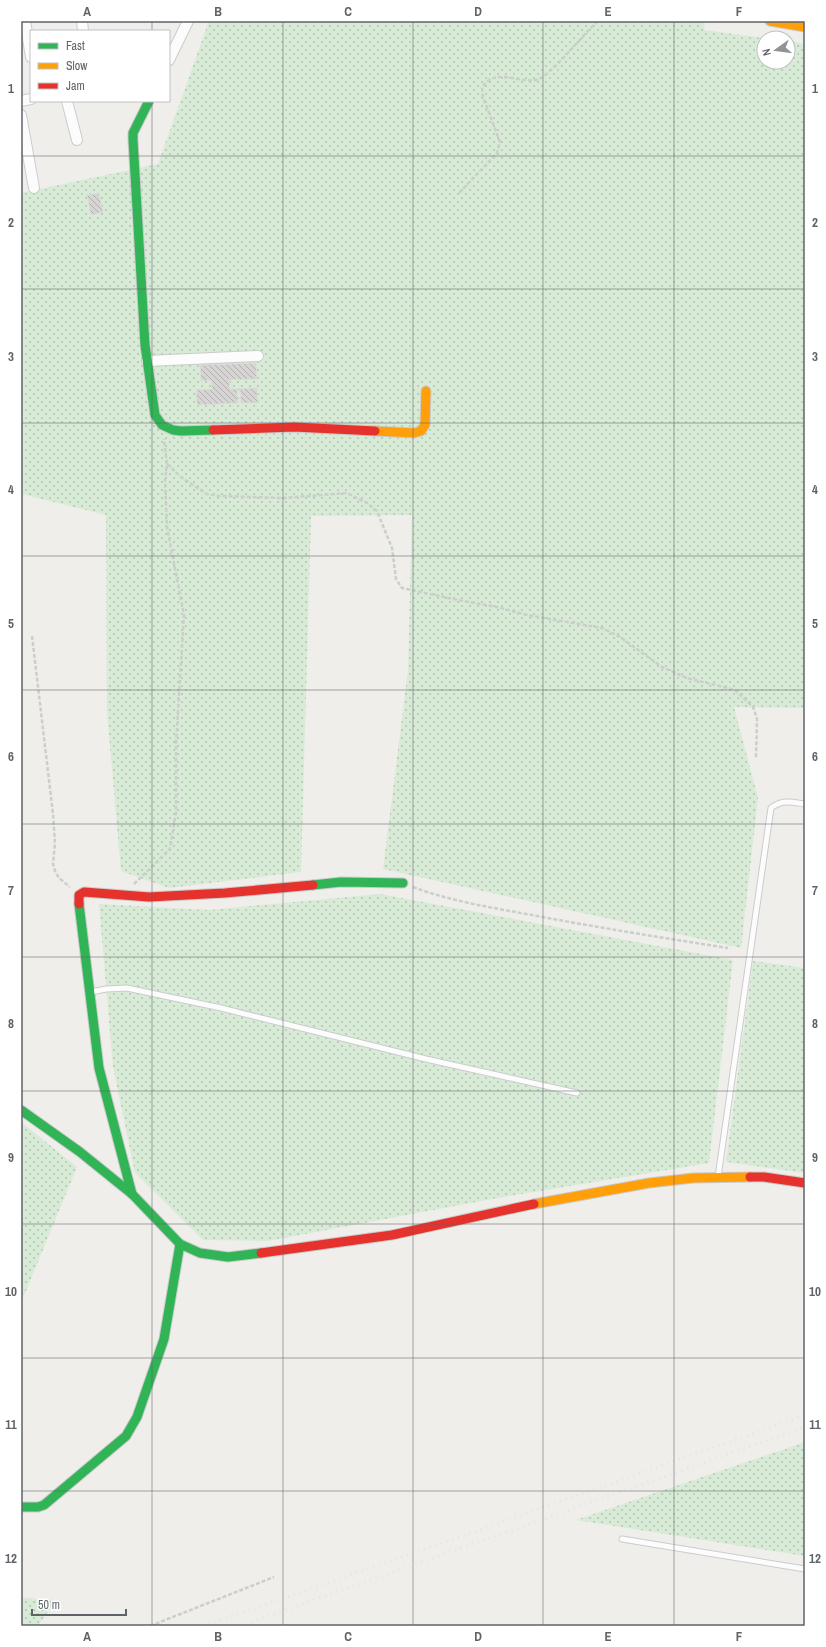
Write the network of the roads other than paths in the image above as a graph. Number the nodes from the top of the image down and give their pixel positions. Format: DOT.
graph roads {
  1 [pos="25,21"];
  2 [pos="188,21"];
  3 [pos="770,21"];
  4 [pos="805,27"];
  5 [pos="30,51"];
  6 [pos="170,58"];
  7 [pos="67,102"];
  8 [pos="148,102"];
  9 [pos="21,115"];
  10 [pos="77,140"];
  11 [pos="34,188"];
  12 [pos="258,356"];
  13 [pos="147,360"];
  14 [pos="426,391"];
  15 [pos="805,804"];
  16 [pos="404,883"];
  17 [pos="89,993"];
  18 [pos="577,1093"];
  19 [pos="21,1110"];
  20 [pos="718,1178"];
  21 [pos="805,1183"];
  22 [pos="132,1194"];
  23 [pos="180,1244"];
  24 [pos="21,1507"];
  25 [pos="622,1539"];
  26 [pos="805,1569"];
  1 -- 5 [label="street"];
  2 -- 6 [label="street"];
  3 -- 4 [label="street"];
  7 -- 10 [label="street"];
  8 -- 13 [label="street"];
  9 -- 11 [label="street"];
  12 -- 13 [label="street"];
  13 -- 14 [label="street"];
  15 -- 20 [label="lane"];
  16 -- 17 [label="street"];
  17 -- 18 [label="lane"];
  17 -- 22 [label="street"];
  19 -- 22 [label="street"];
  20 -- 21 [label="street"];
  20 -- 23 [label="street"];
  22 -- 23 [label="street"];
  23 -- 24 [label="street"];
  25 -- 26 [label="lane"];
}
